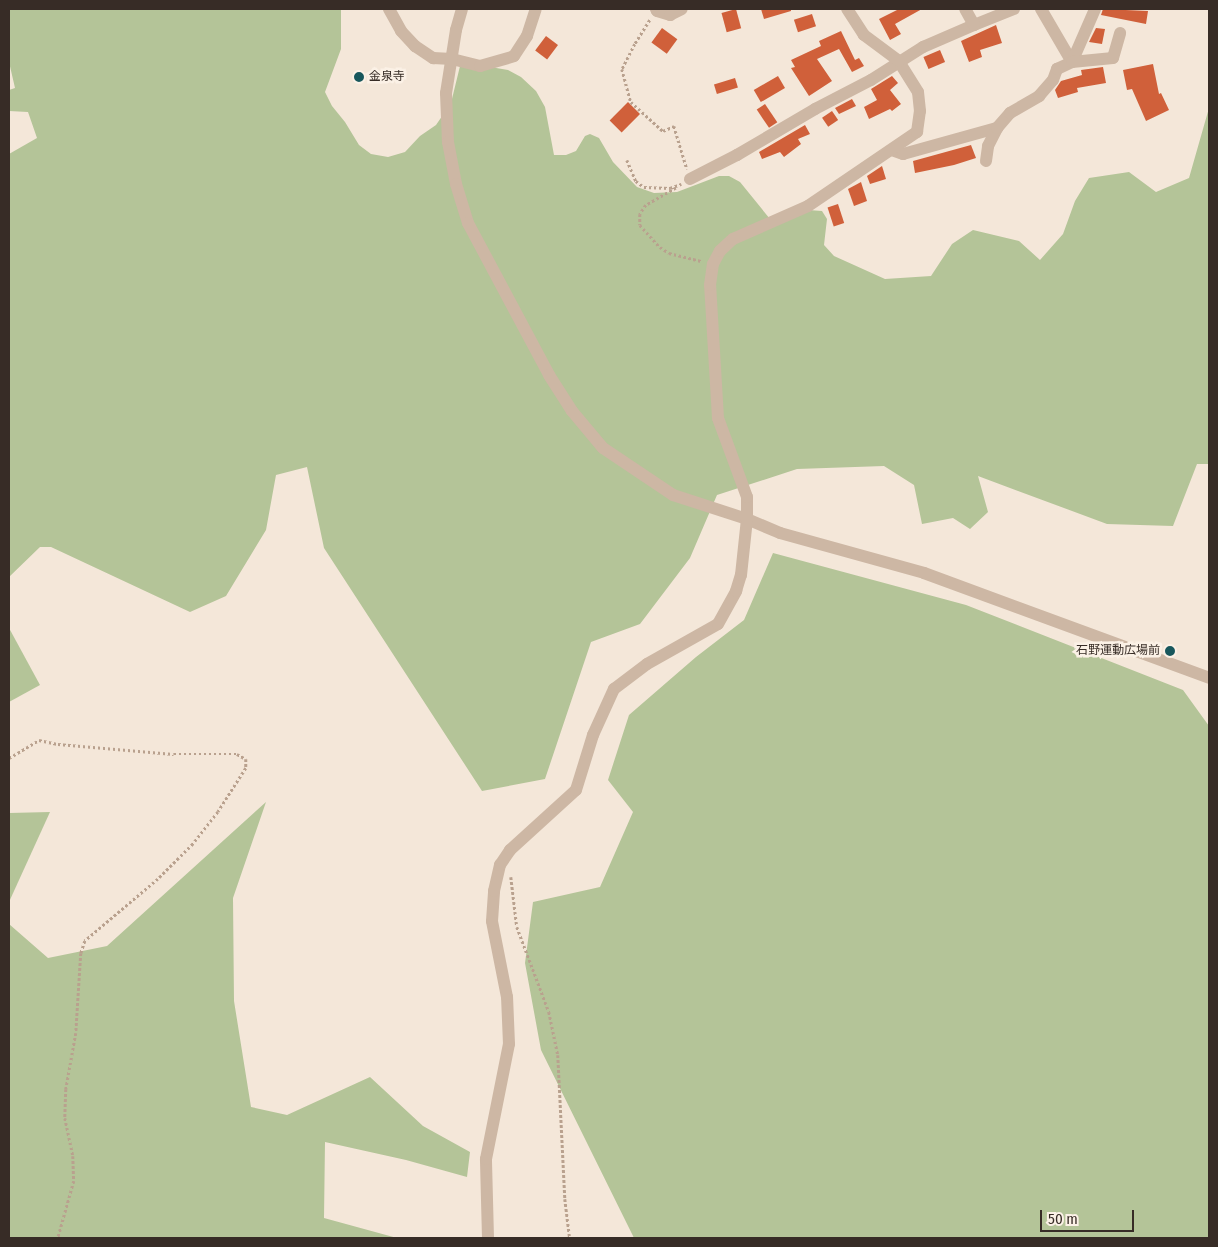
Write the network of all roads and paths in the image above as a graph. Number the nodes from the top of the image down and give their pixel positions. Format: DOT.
graph roads {
  1 [pos="388,9"];
  2 [pos="462,9"];
  3 [pos="536,9"];
  4 [pos="682,9"];
  5 [pos="847,9"];
  6 [pos="965,9"];
  7 [pos="1014,9"];
  8 [pos="1041,9"];
  9 [pos="1095,9"];
  10 [pos="657,10"];
  11 [pos="974,25"];
  12 [pos="1120,33"];
  13 [pos="452,59"];
  14 [pos="899,61"];
  15 [pos="1072,62"];
  16 [pos="997,128"];
  17 [pos="892,150"];
  18 [pos="627,160"];
  19 [pos="986,161"];
  20 [pos="690,179"];
  21 [pos="713,264"];
  22 [pos="747,519"];
  23 [pos="1207,674"];
  24 [pos="9,758"];
  25 [pos="511,876"];
  26 [pos="58,1238"];
  27 [pos="488,1238"];
  28 [pos="570,1238"];
  1 -- 13 [label="street"];
  2 -- 13 [label="street"];
  3 -- 13 [label="street"];
  4 -- 10 [label="street"];
  5 -- 14 [label="street"];
  6 -- 11 [label="street"];
  7 -- 11 [label="street"];
  8 -- 15 [label="street"];
  9 -- 15 [label="street"];
  10 -- 20 [label="path"];
  11 -- 14 [label="street"];
  12 -- 15 [label="street"];
  13 -- 22 [label="street"];
  14 -- 17 [label="street"];
  14 -- 20 [label="street"];
  15 -- 16 [label="street"];
  16 -- 17 [label="street"];
  16 -- 19 [label="street"];
  17 -- 21 [label="street"];
  18 -- 21 [label="path"];
  21 -- 22 [label="street"];
  22 -- 23 [label="street"];
  22 -- 27 [label="street"];
  24 -- 26 [label="path"];
  25 -- 28 [label="path"];
}
